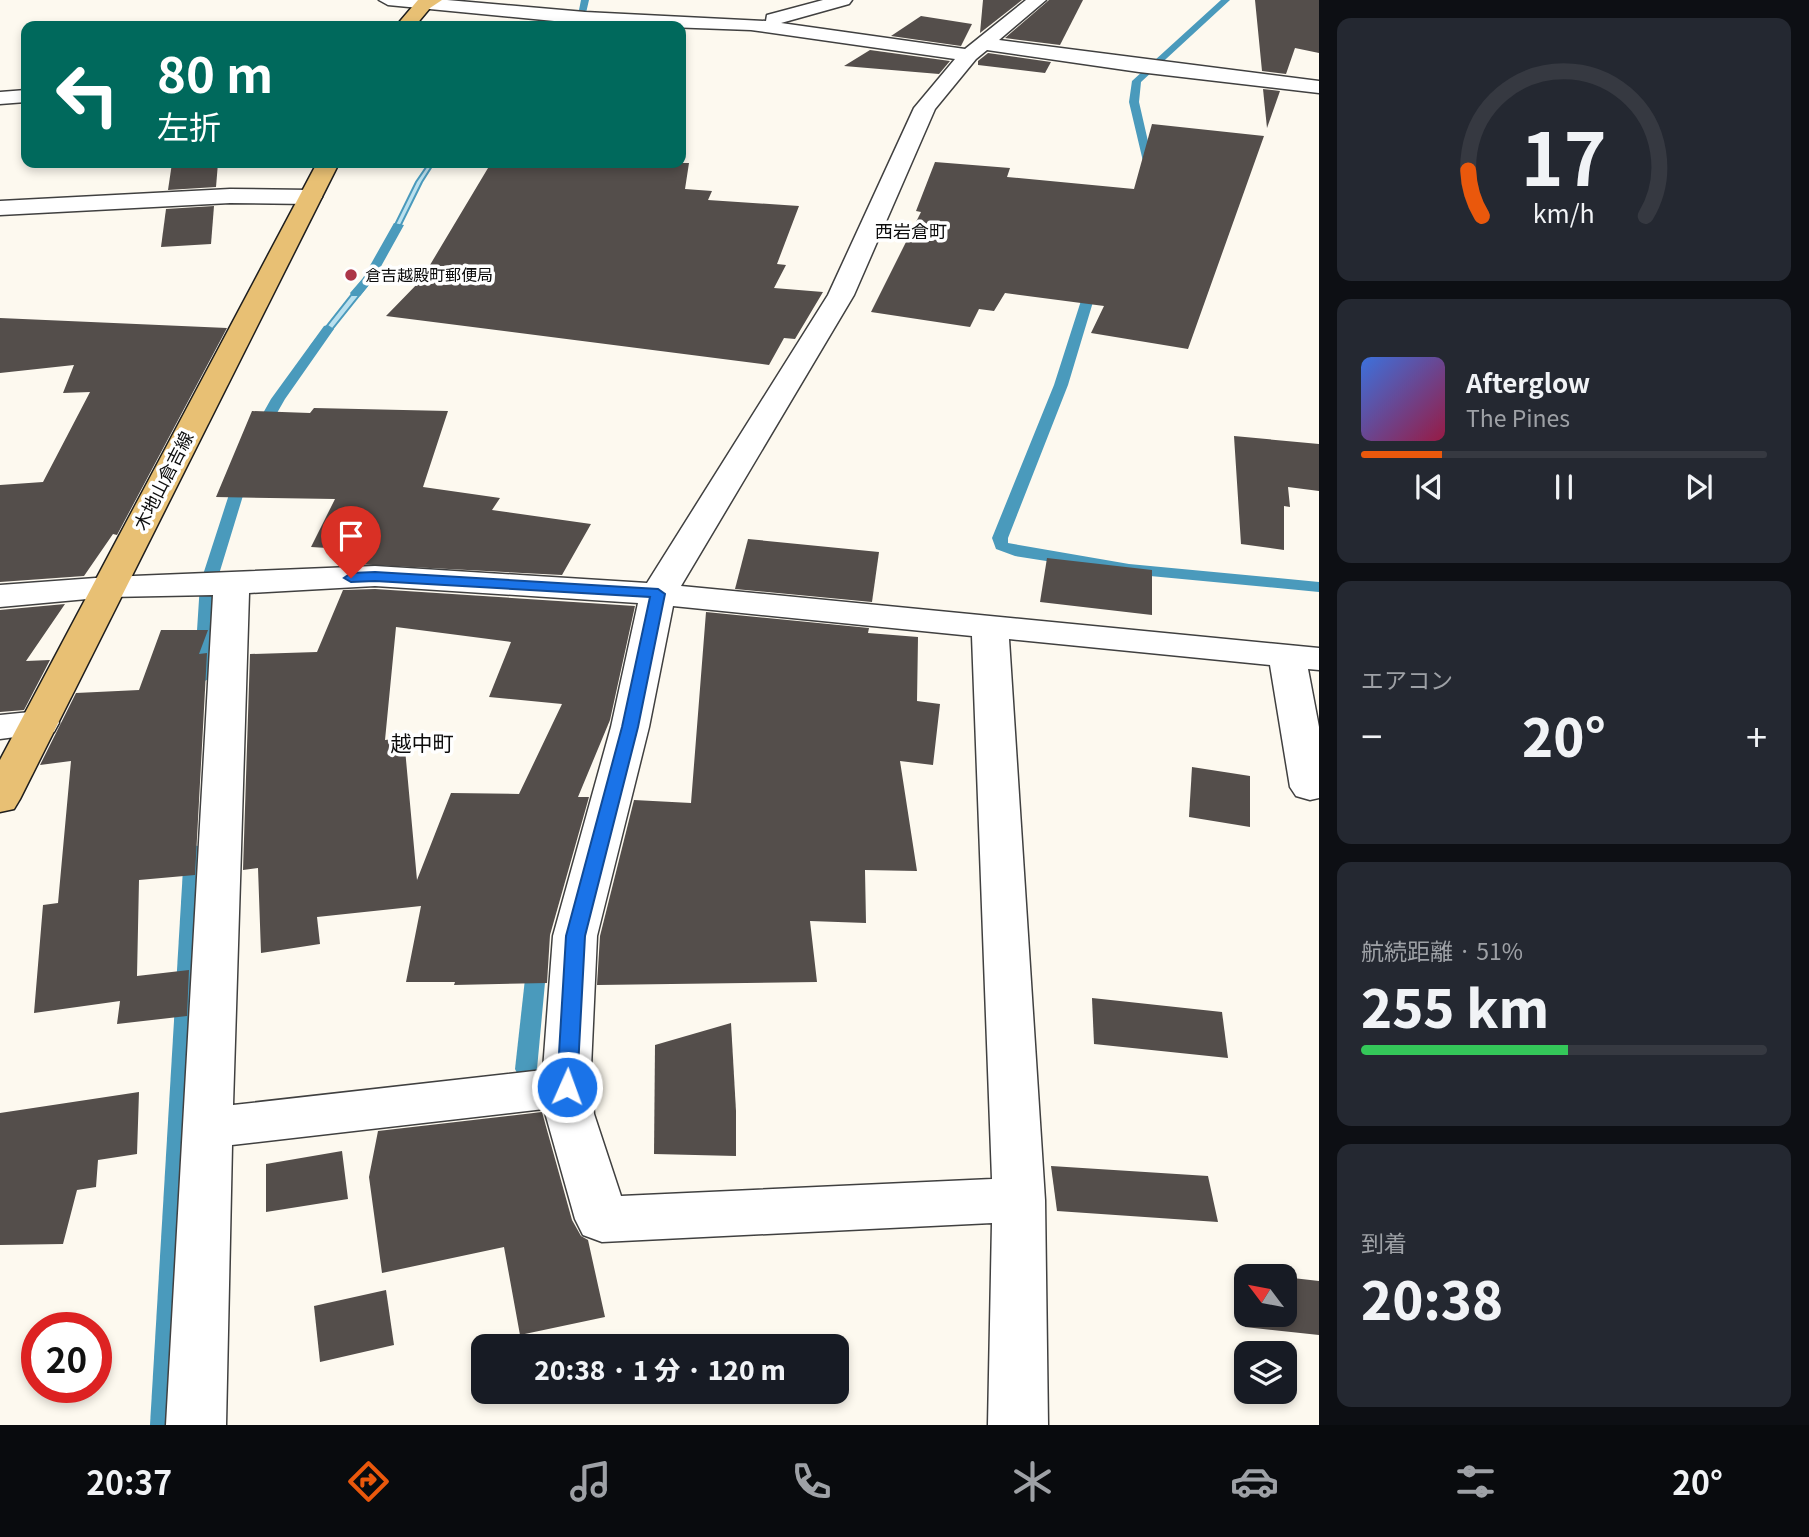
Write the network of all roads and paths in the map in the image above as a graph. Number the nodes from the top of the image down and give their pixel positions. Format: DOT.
graph roads {
  1 [pos="388,0"];
  2 [pos="844,0"];
  3 [pos="1037,0"];
  4 [pos="429,2"];
  5 [pos="410,21"];
  6 [pos="668,21"];
  7 [pos="686,22"];
  8 [pos="751,24"];
  9 [pos="977,49"];
  10 [pos="1319,87"];
  11 [pos="21,96"];
  12 [pos="0,98"];
  13 [pos="325,168"];
  14 [pos="310,197"];
  15 [pos="0,208"];
  16 [pos="231,584"];
  17 [pos="109,587"];
  18 [pos="658,594"];
  19 [pos="0,596"];
  20 [pos="990,627"];
  21 [pos="1303,657"];
  22 [pos="40,723"];
  23 [pos="0,727"];
  24 [pos="1310,787"];
  25 [pos="0,799"];
  26 [pos="567,1077"];
  27 [pos="207,1128"];
  28 [pos="1019,1200"];
  29 [pos="196,1425"];
  30 [pos="1018,1425"];
  1 -- 4 [label="street"];
  2 -- 8 [label="street"];
  3 -- 9 [label="street"];
  4 -- 5 [label="main road"];
  4 -- 6 [label="street"];
  7 -- 8 [label="street"];
  8 -- 9 [label="street"];
  9 -- 10 [label="street"];
  9 -- 18 [label="street"];
  11 -- 12 [label="street"];
  13 -- 14 [label="main road, 木地山倉吉線"];
  14 -- 15 [label="street"];
  14 -- 17 [label="main road, 木地山倉吉線"];
  16 -- 17 [label="street"];
  16 -- 18 [label="street"];
  16 -- 27 [label="street"];
  17 -- 19 [label="street"];
  17 -- 22 [label="main road, 木地山倉吉線"];
  18 -- 20 [label="street"];
  18 -- 26 [label="street"];
  20 -- 21 [label="street"];
  20 -- 28 [label="street"];
  21 -- 24 [label="street"];
  22 -- 23 [label="street"];
  22 -- 25 [label="main road, 木地山倉吉線"];
  26 -- 27 [label="street"];
  26 -- 28 [label="street"];
  27 -- 29 [label="street"];
  28 -- 30 [label="street"];
}
